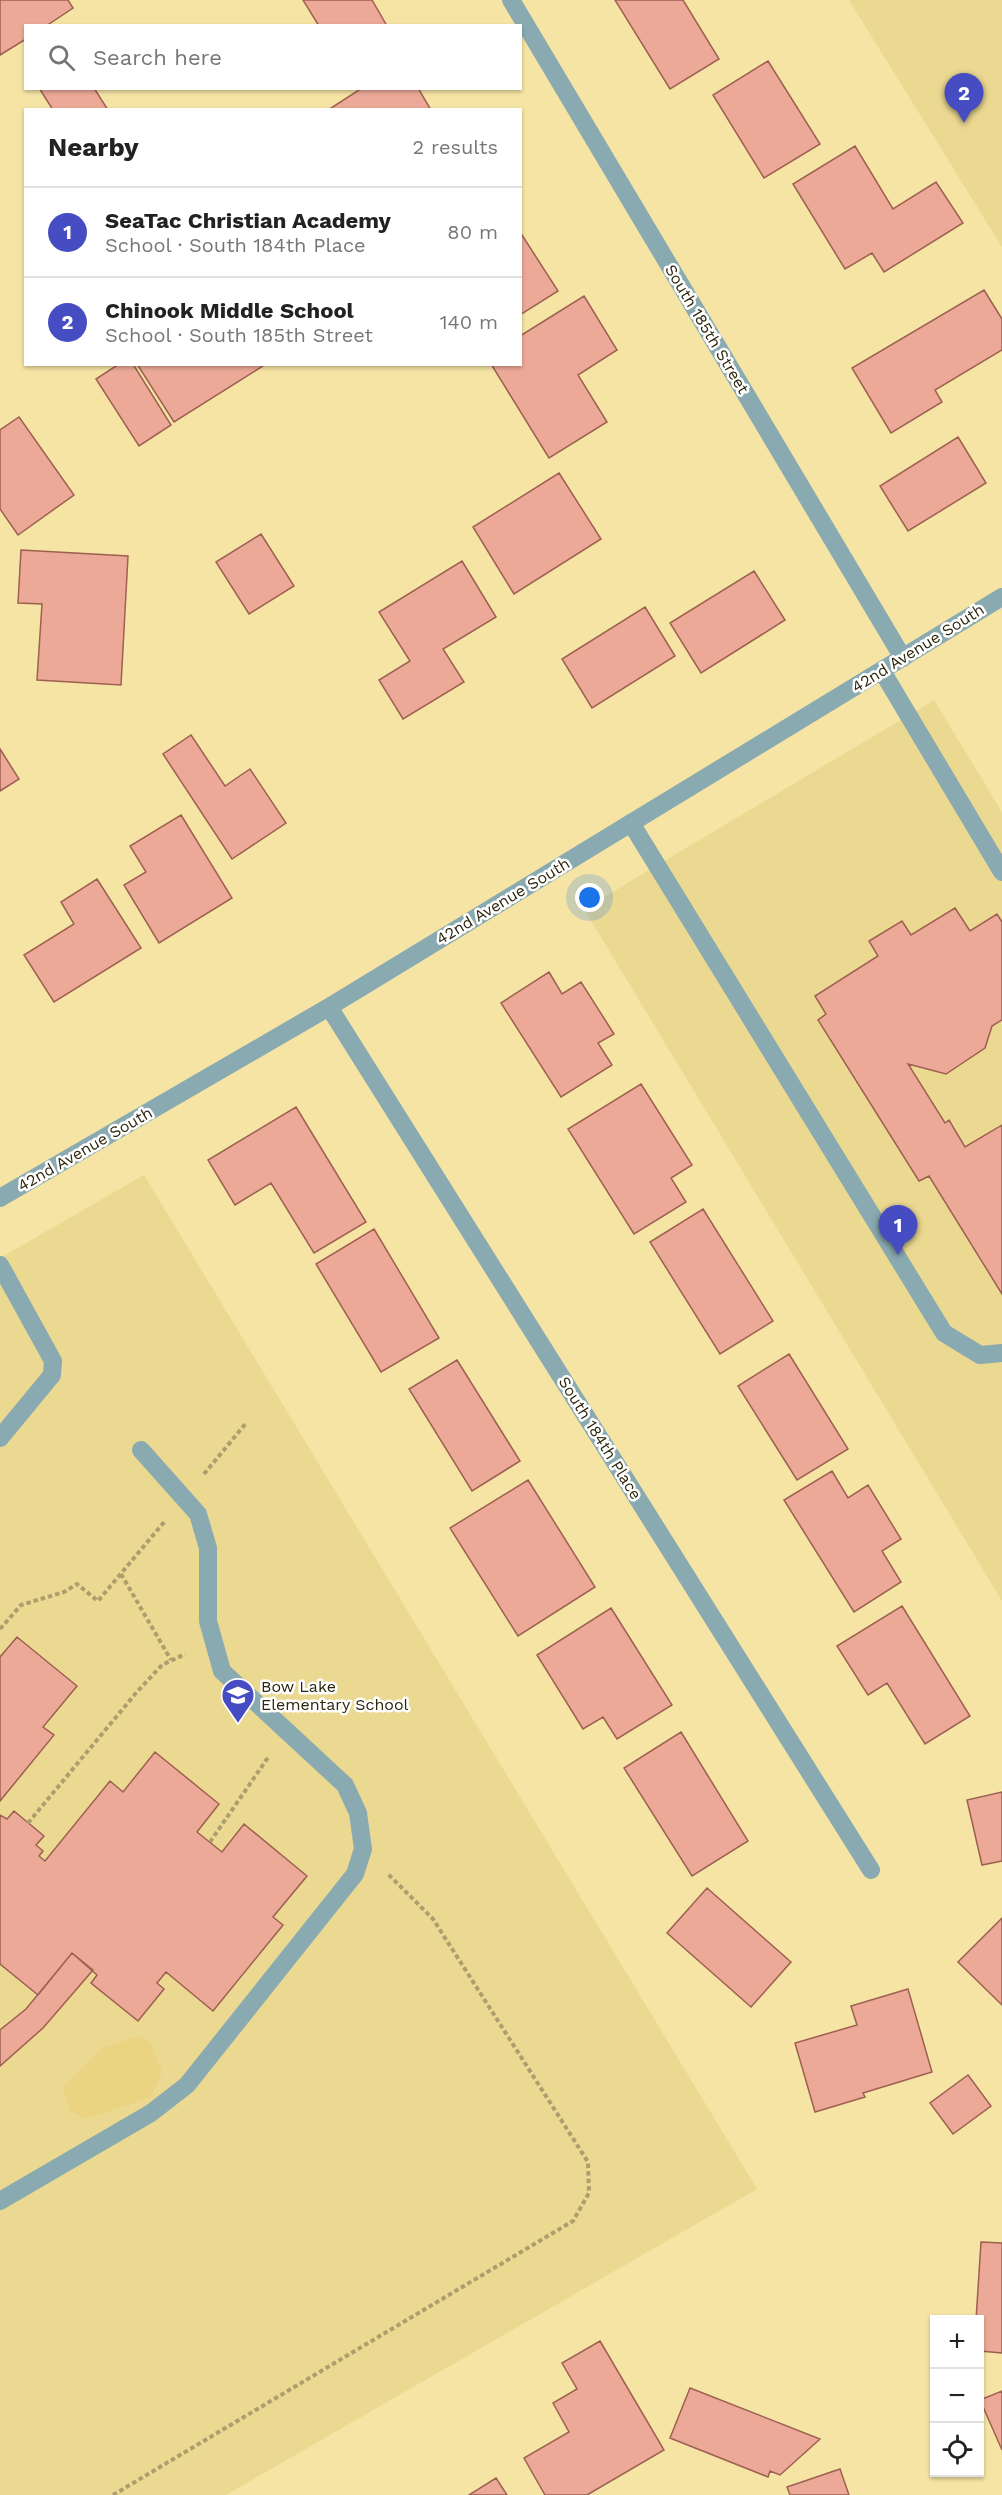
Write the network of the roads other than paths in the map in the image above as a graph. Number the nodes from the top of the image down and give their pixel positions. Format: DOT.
graph roads {
  1 [pos="511,0"];
  2 [pos="1002,597"];
  3 [pos="903,658"];
  4 [pos="882,671"];
  5 [pos="631,823"];
  6 [pos="1002,872"];
  7 [pos="329,1007"];
  8 [pos="0,1198"];
  9 [pos="0,1265"];
  10 [pos="1002,1353"];
  11 [pos="0,1438"];
  12 [pos="141,1450"];
  13 [pos="871,1870"];
  14 [pos="0,2201"];
  1 -- 3 [label="street, South 185th Street"];
  2 -- 3 [label="street, 42nd Avenue South"];
  3 -- 4 [label="street, 42nd Avenue South"];
  4 -- 5 [label="street, 42nd Avenue South"];
  4 -- 6 [label="street"];
  5 -- 7 [label="street, 42nd Avenue South"];
  5 -- 10 [label="street"];
  7 -- 8 [label="street, 42nd Avenue South"];
  7 -- 13 [label="street, South 184th Place"];
  9 -- 11 [label="street"];
  12 -- 14 [label="street"];
}
